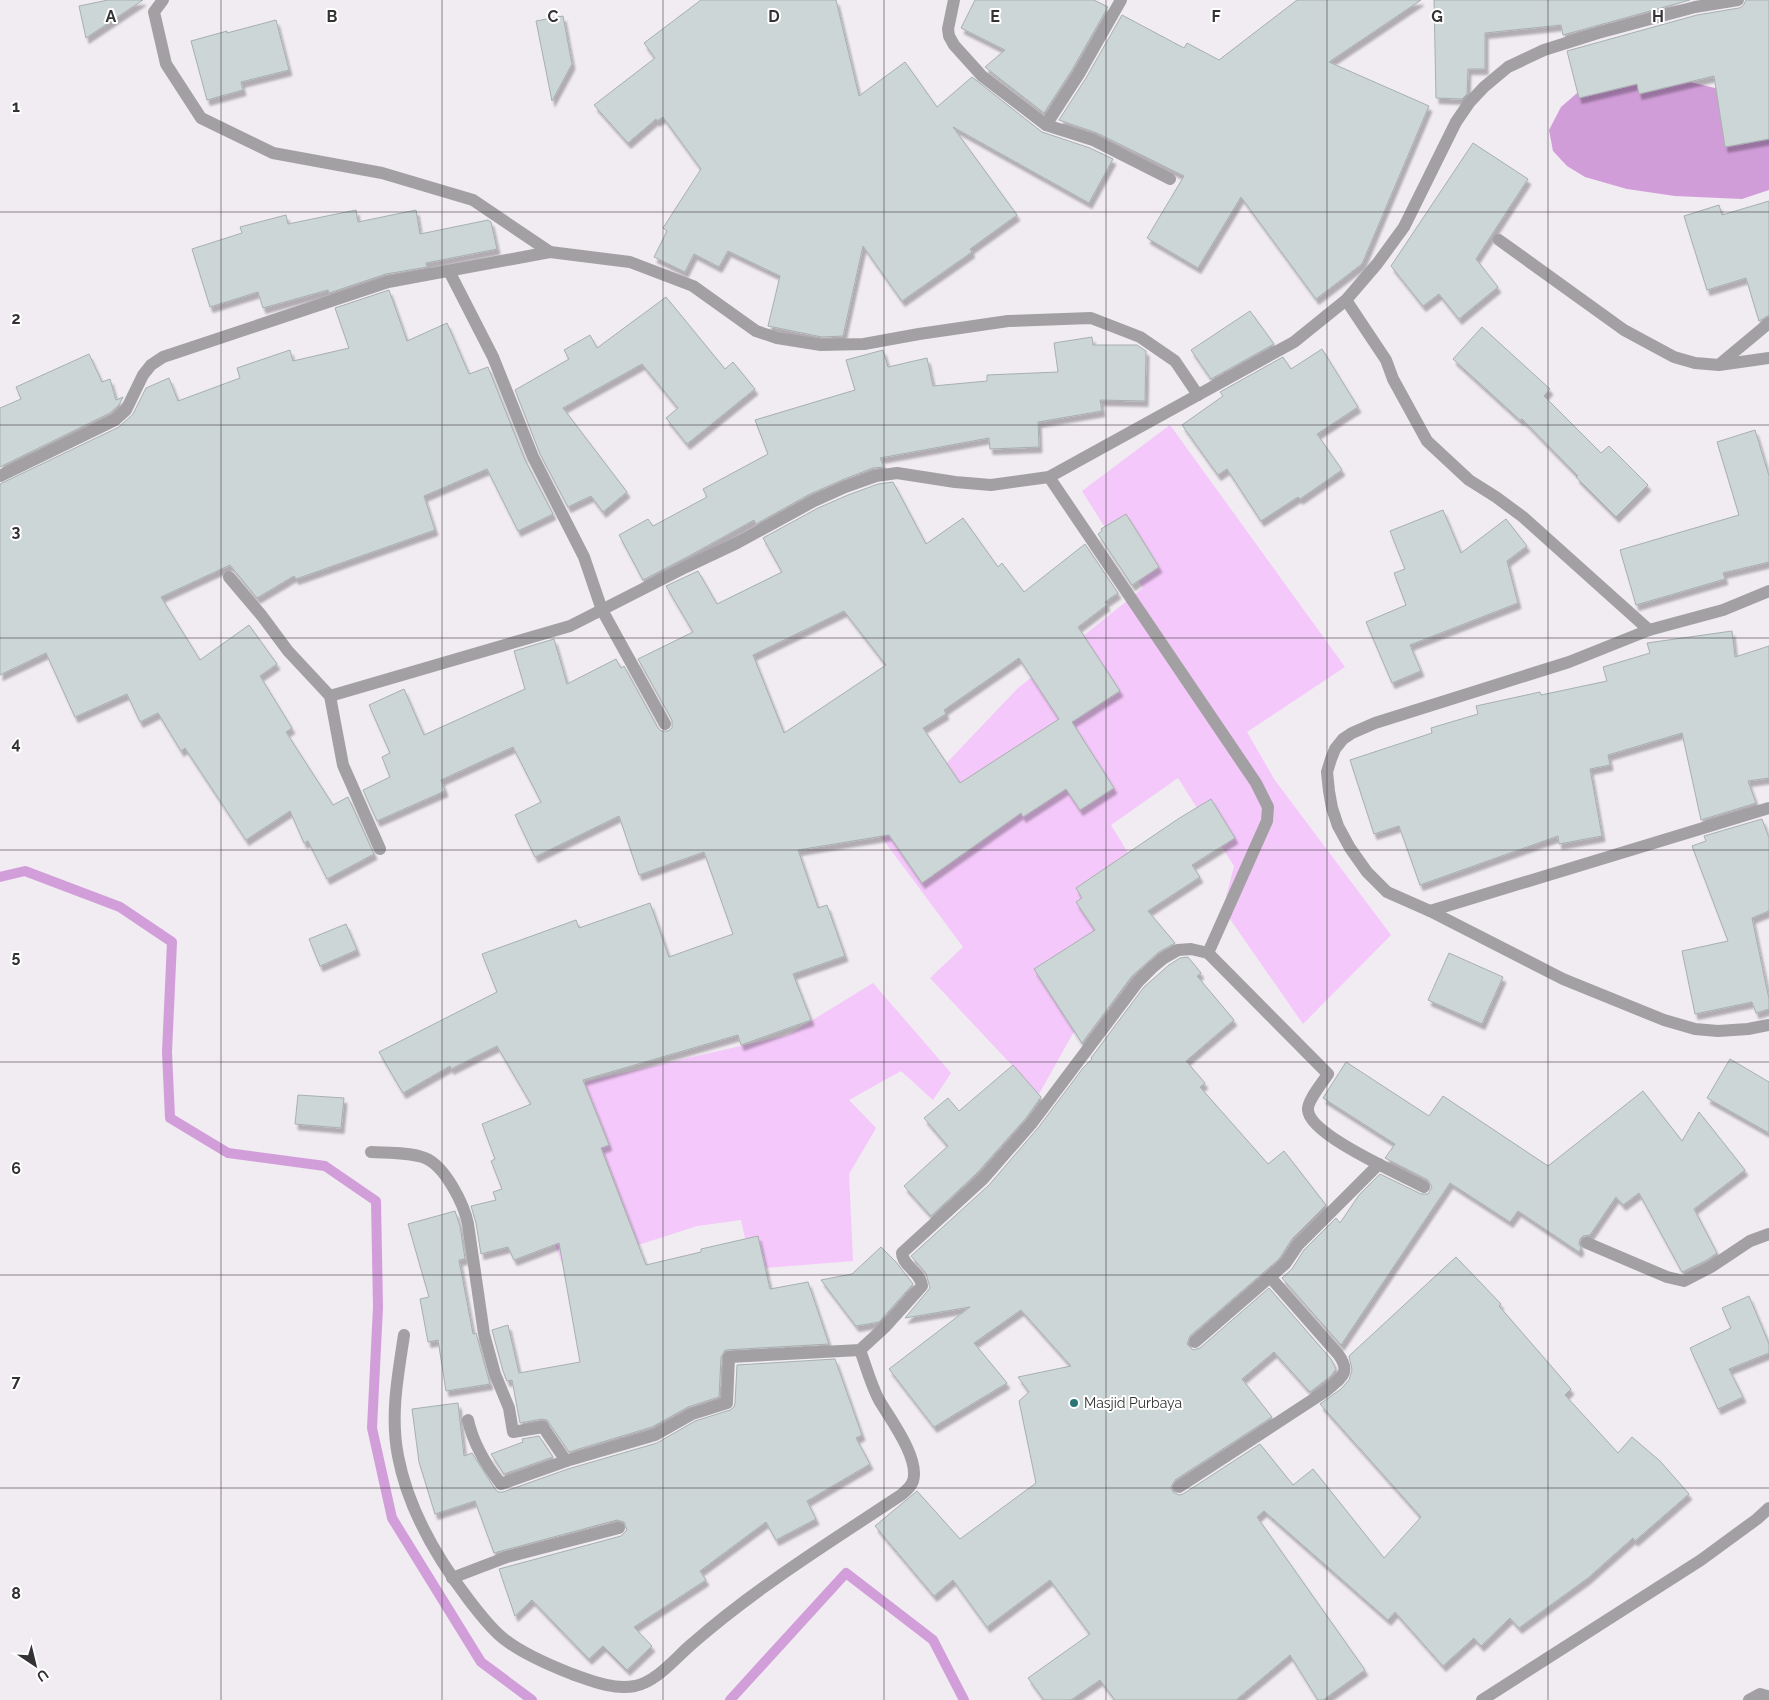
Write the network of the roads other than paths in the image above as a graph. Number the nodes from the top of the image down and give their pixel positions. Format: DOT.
graph roads {
  1 [pos="163,0"];
  2 [pos="954,0"];
  3 [pos="1121,0"];
  4 [pos="1738,0"];
  5 [pos="1046,125"];
  6 [pos="1170,179"];
  7 [pos="1499,240"];
  8 [pos="550,252"];
  9 [pos="449,271"];
  10 [pos="1346,300"];
  11 [pos="1769,323"];
  12 [pos="1769,358"];
  13 [pos="1719,365"];
  14 [pos="1198,395"];
  15 [pos="0,476"];
  16 [pos="1049,477"];
  17 [pos="229,577"];
  18 [pos="1769,591"];
  19 [pos="602,610"];
  20 [pos="1649,630"];
  21 [pos="330,696"];
  22 [pos="665,724"];
  23 [pos="1769,808"];
  24 [pos="380,849"];
  25 [pos="1430,911"];
  26 [pos="1208,953"];
  27 [pos="1769,1024"];
  28 [pos="371,1152"];
  29 [pos="1379,1164"];
  30 [pos="1424,1187"];
  31 [pos="1769,1234"];
  32 [pos="1587,1243"];
  33 [pos="1270,1277"];
  34 [pos="404,1335"];
  35 [pos="1196,1342"];
  36 [pos="860,1350"];
  37 [pos="468,1420"];
  38 [pos="566,1461"];
  39 [pos="1179,1487"];
  40 [pos="1769,1508"];
  41 [pos="619,1528"];
  42 [pos="452,1578"];
  43 [pos="1769,1698"];
  44 [pos="1482,1700"];
  45 [pos="1749,1700"];
  1 -- 8 [label="street"];
  2 -- 5 [label="street"];
  3 -- 5 [label="street"];
  4 -- 10 [label="street"];
  5 -- 6 [label="street"];
  7 -- 13 [label="street"];
  8 -- 9 [label="street"];
  8 -- 14 [label="street"];
  9 -- 15 [label="street"];
  9 -- 19 [label="street"];
  10 -- 14 [label="street"];
  10 -- 20 [label="street"];
  11 -- 13 [label="street"];
  12 -- 13 [label="street"];
  14 -- 16 [label="street"];
  16 -- 19 [label="street"];
  16 -- 26 [label="street"];
  17 -- 21 [label="street"];
  18 -- 20 [label="street"];
  19 -- 21 [label="street"];
  19 -- 22 [label="street"];
  20 -- 25 [label="street"];
  21 -- 24 [label="street"];
  23 -- 25 [label="street"];
  25 -- 27 [label="street"];
  26 -- 29 [label="street"];
  26 -- 36 [label="street"];
  28 -- 38 [label="street"];
  29 -- 30 [label="street"];
  29 -- 33 [label="street"];
  31 -- 32 [label="street"];
  33 -- 35 [label="street"];
  33 -- 39 [label="street"];
  34 -- 42 [label="street"];
  36 -- 38 [label="street"];
  36 -- 42 [label="street"];
  37 -- 38 [label="street"];
  40 -- 44 [label="street"];
  41 -- 42 [label="street"];
  43 -- 45 [label="street"];
}
